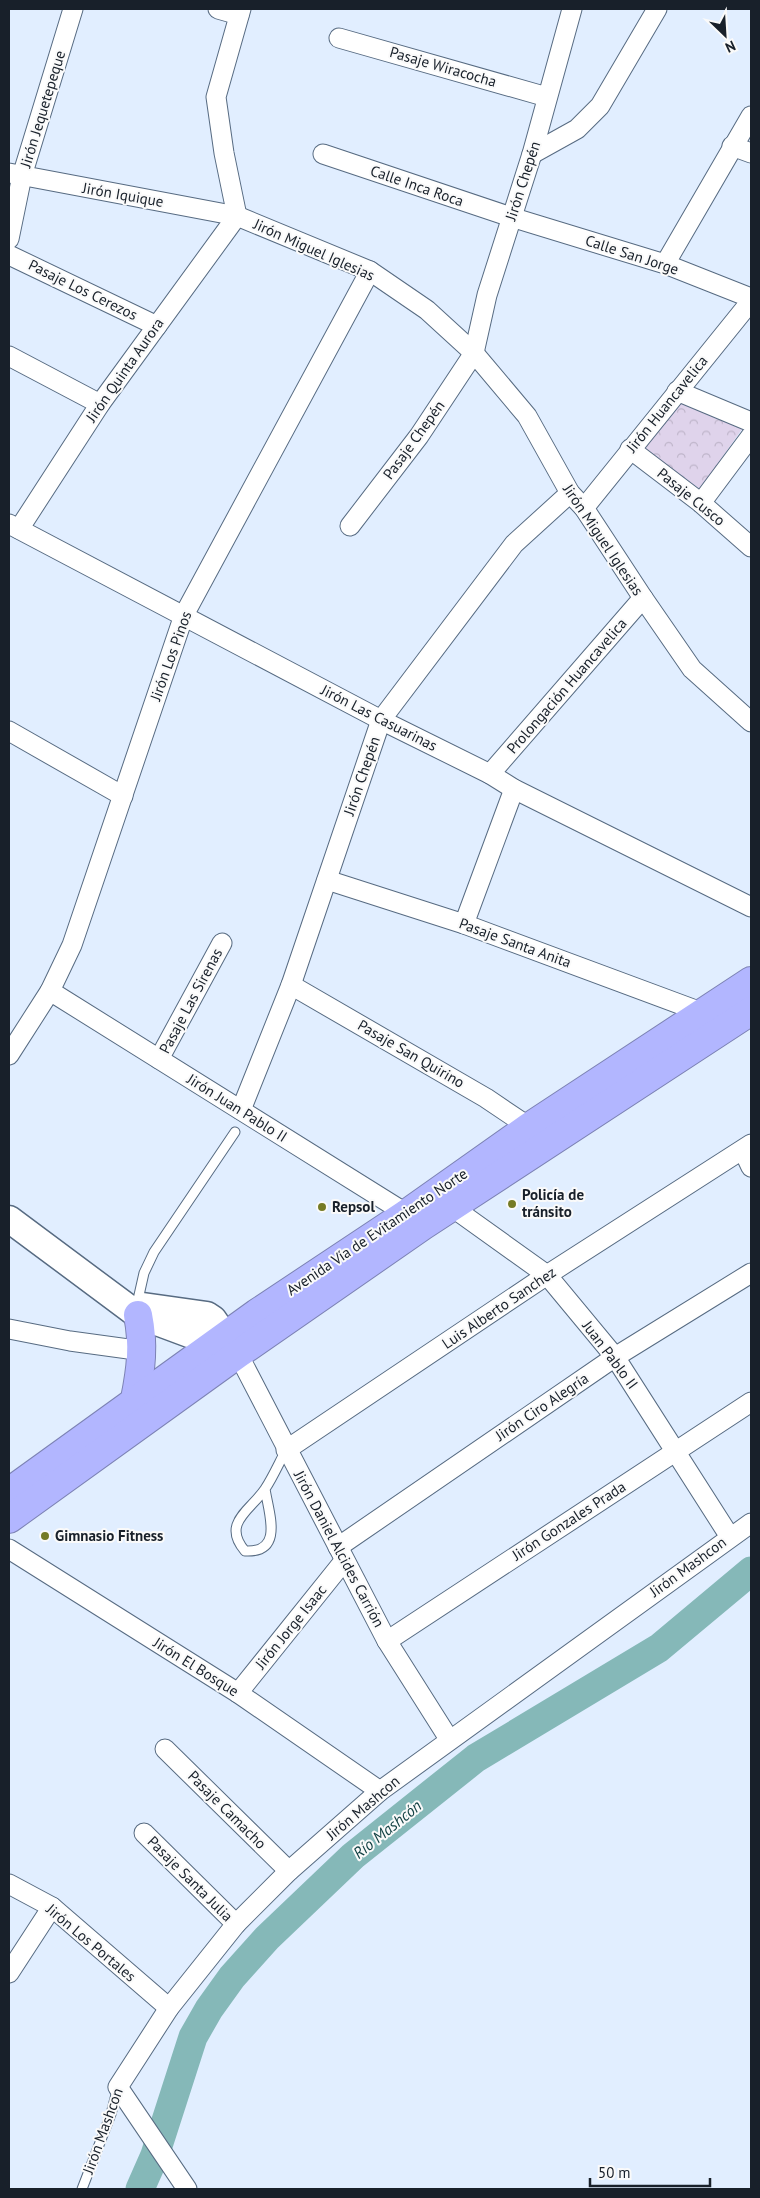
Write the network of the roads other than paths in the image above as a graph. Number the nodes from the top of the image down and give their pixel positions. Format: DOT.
graph roads {
  1 [pos="73,9"];
  2 [pos="218,9"];
  3 [pos="572,9"];
  4 [pos="657,9"];
  5 [pos="240,12"];
  6 [pos="339,38"];
  7 [pos="547,97"];
  8 [pos="751,116"];
  9 [pos="732,146"];
  10 [pos="751,153"];
  11 [pos="323,154"];
  12 [pos="532,154"];
  13 [pos="15,175"];
  14 [pos="237,216"];
  15 [pos="511,217"];
  16 [pos="9,239"];
  17 [pos="9,255"];
  18 [pos="665,264"];
  19 [pos="370,271"];
  20 [pos="751,300"];
  21 [pos="157,326"];
  22 [pos="474,353"];
  23 [pos="9,356"];
  24 [pos="677,391"];
  25 [pos="100,404"];
  26 [pos="751,422"];
  27 [pos="751,436"];
  28 [pos="630,449"];
  29 [pos="570,493"];
  30 [pos="701,503"];
  31 [pos="584,508"];
  32 [pos="14,526"];
  33 [pos="350,526"];
  34 [pos="751,547"];
  35 [pos="643,598"];
  36 [pos="184,615"];
  37 [pos="381,720"];
  38 [pos="751,722"];
  39 [pos="9,731"];
  40 [pos="490,774"];
  41 [pos="514,789"];
  42 [pos="123,796"];
  43 [pos="327,880"];
  44 [pos="751,907"];
  45 [pos="464,924"];
  46 [pos="222,943"];
  47 [pos="751,981"];
  48 [pos="290,985"];
  49 [pos="50,991"];
  50 [pos="701,1013"];
  51 [pos="745,1020"];
  52 [pos="9,1055"];
  53 [pos="159,1059"];
  54 [pos="241,1110"];
  55 [pos="529,1127"];
  56 [pos="235,1132"];
  57 [pos="747,1147"];
  58 [pos="751,1167"];
  59 [pos="452,1208"];
  60 [pos="9,1219"];
  61 [pos="415,1219"];
  62 [pos="751,1273"];
  63 [pos="547,1276"];
  64 [pos="132,1308"];
  65 [pos="9,1329"];
  66 [pos="232,1346"];
  67 [pos="142,1351"];
  68 [pos="615,1357"];
  69 [pos="135,1399"];
  70 [pos="751,1402"];
  71 [pos="286,1450"];
  72 [pos="675,1451"];
  73 [pos="46,1478"];
  74 [pos="265,1489"];
  75 [pos="9,1492"];
  76 [pos="9,1519"];
  77 [pos="751,1523"];
  78 [pos="730,1537"];
  79 [pos="9,1549"];
  80 [pos="341,1554"];
  81 [pos="387,1641"];
  82 [pos="238,1693"];
  83 [pos="449,1739"];
  84 [pos="165,1748"];
  85 [pos="380,1791"];
  86 [pos="144,1833"];
  87 [pos="289,1871"];
  88 [pos="9,1884"];
  89 [pos="52,1907"];
  90 [pos="236,1924"];
  91 [pos="9,1974"];
  92 [pos="170,2008"];
  93 [pos="118,2087"];
  94 [pos="183,2184"];
  95 [pos="82,2189"];
  1 -- 13 [label="street, Jirón Jequetepeque"];
  2 -- 5 [label="street"];
  3 -- 7 [label="street, Jirón Chepén"];
  4 -- 12 [label="street"];
  5 -- 14 [label="street, Jirón Miguel Iglesias"];
  6 -- 7 [label="street, Pasaje Wiracocha"];
  7 -- 12 [label="street, Jirón Chepén"];
  8 -- 9 [label="street"];
  9 -- 10 [label="street"];
  9 -- 18 [label="street"];
  11 -- 15 [label="street, Calle Inca Roca"];
  12 -- 15 [label="street, Jirón Chepén"];
  13 -- 14 [label="street, Jirón Iquique"];
  13 -- 16 [label="street, Jirón Jequetepeque"];
  14 -- 19 [label="street, Jirón Miguel Iglesias"];
  14 -- 21 [label="street, Jirón Quinta Aurora"];
  15 -- 18 [label="street, Calle San Jorge"];
  15 -- 22 [label="street, Jirón Chepén"];
  17 -- 21 [label="street, Pasaje Los Cerezos"];
  18 -- 20 [label="street, Calle San Jorge"];
  19 -- 22 [label="street, Jirón Miguel Iglesias"];
  19 -- 36 [label="street, Jirón Los Pinos"];
  20 -- 24 [label="street, Jirón Huancavelica"];
  21 -- 25 [label="street, Jirón Quinta Aurora"];
  22 -- 29 [label="street, Jirón Miguel Iglesias"];
  22 -- 33 [label="street, Pasaje Chepén"];
  23 -- 25 [label="street"];
  24 -- 26 [label="street"];
  24 -- 28 [label="street, Jirón Huancavelica"];
  25 -- 32 [label="street, Jirón Quinta Aurora"];
  27 -- 30 [label="street"];
  28 -- 30 [label="street, Pasaje Cusco"];
  28 -- 31 [label="street, Jirón Huancavelica"];
  29 -- 31 [label="street, Jirón Miguel Iglesias"];
  29 -- 37 [label="street, Jirón Chepén"];
  30 -- 34 [label="street, Pasaje Cusco"];
  31 -- 35 [label="street, Jirón Miguel Iglesias"];
  32 -- 36 [label="street, Jirón Las Casuarinas"];
  35 -- 38 [label="street, Jirón Miguel Iglesias"];
  35 -- 40 [label="street, Prolongación Huancavelica"];
  36 -- 37 [label="street, Jirón Las Casuarinas"];
  36 -- 42 [label="street, Jirón Los Pinos"];
  37 -- 40 [label="street, Jirón Las Casuarinas"];
  37 -- 43 [label="street, Jirón Chepén"];
  39 -- 42 [label="street"];
  40 -- 41 [label="street, Jirón Las Casuarinas"];
  41 -- 44 [label="street, Jirón Las Casuarinas"];
  41 -- 45 [label="street"];
  42 -- 49 [label="street, Jirón Los Pinos"];
  43 -- 45 [label="street, Pasaje Santa Anita"];
  43 -- 48 [label="street, Jirón Chepén"];
  45 -- 50 [label="street, Pasaje Santa Anita"];
  46 -- 53 [label="street, Pasaje Las Sirenas"];
  47 -- 50 [label="highway, Avenida Vía de Evitamiento Norte"];
  48 -- 54 [label="street, Jirón Chepén"];
  48 -- 55 [label="street, Pasaje San Quirino"];
  49 -- 52 [label="street, Jirón Los Pinos"];
  49 -- 53 [label="street, Jirón Juan Pablo II"];
  50 -- 51 [label="street, Pasaje Santa Anita"];
  50 -- 55 [label="highway, Avenida Vía de Evitamiento Norte"];
  51 -- 59 [label="highway, Avenida Vía de Evitamiento Norte"];
  53 -- 54 [label="street, Jirón Juan Pablo II"];
  54 -- 61 [label="street, Jirón Juan Pablo II"];
  55 -- 61 [label="highway, Avenida Vía de Evitamiento Norte"];
  56 -- 64 [label="lane"];
  57 -- 58 [label="street"];
  57 -- 63 [label="street, Luis Alberto Sanchez"];
  59 -- 61 [label="highway, Avenida Vía de Evitamiento Norte"];
  59 -- 63 [label="street, Juan Pablo II"];
  60 -- 64 [label="street"];
  61 -- 66 [label="highway, Avenida Vía de Evitamiento Norte"];
  62 -- 68 [label="street, Jirón Ciro Alegría"];
  63 -- 68 [label="street, Juan Pablo II"];
  63 -- 71 [label="street, Luis Alberto Sanchez"];
  64 -- 66 [label="street"];
  64 -- 67 [label="highway"];
  65 -- 67 [label="street"];
  66 -- 69 [label="highway, Avenida Vía de Evitamiento Norte"];
  66 -- 71 [label="street, Jirón Daniel Alcides Carrión"];
  66 -- 73 [label="highway, Avenida Vía de Evitamiento Norte"];
  67 -- 69 [label="highway"];
  68 -- 72 [label="street, Juan Pablo II"];
  68 -- 80 [label="street, Jirón Ciro Alegría"];
  69 -- 73 [label="highway, Avenida Vía de Evitamiento Norte"];
  70 -- 72 [label="street, Jirón Gonzales Prada"];
  71 -- 74 [label="lane, Luis Alberto Sanchez"];
  71 -- 80 [label="street, Jirón Daniel Alcides Carrión"];
  72 -- 78 [label="street, Juan Pablo II"];
  72 -- 81 [label="street, Jirón Gonzales Prada"];
  73 -- 75 [label="highway, Avenida Vía de Evitamiento Norte"];
  73 -- 76 [label="highway, Avenida Vía de Evitamiento Norte"];
  74 -- 74 [label="lane, Luis Alberto Sanchez"];
  77 -- 78 [label="street, Jirón Mashcon"];
  78 -- 83 [label="street, Jirón Mashcon"];
  79 -- 82 [label="street, Jirón El Bosque"];
  80 -- 81 [label="street, Jirón Daniel Alcides Carrión"];
  80 -- 82 [label="street, Jirón Jorge Isaac"];
  81 -- 83 [label="street, Jirón Daniel Alcides Carrión"];
  82 -- 85 [label="street, Jirón El Bosque"];
  83 -- 85 [label="street, Jirón Mashcon"];
  84 -- 87 [label="street, Pasaje Camacho"];
  85 -- 87 [label="street, Jirón Mashcon"];
  86 -- 90 [label="street, Pasaje Santa Julia"];
  87 -- 90 [label="street, Jirón Mashcon"];
  88 -- 89 [label="street, Jirón Los Portales"];
  89 -- 91 [label="street"];
  89 -- 92 [label="street, Jirón Los Portales"];
  90 -- 92 [label="street, Jirón Mashcon"];
  92 -- 93 [label="street, Jirón Mashcon"];
  93 -- 94 [label="street"];
  93 -- 95 [label="lane, Jirón Mashcon"];
}
